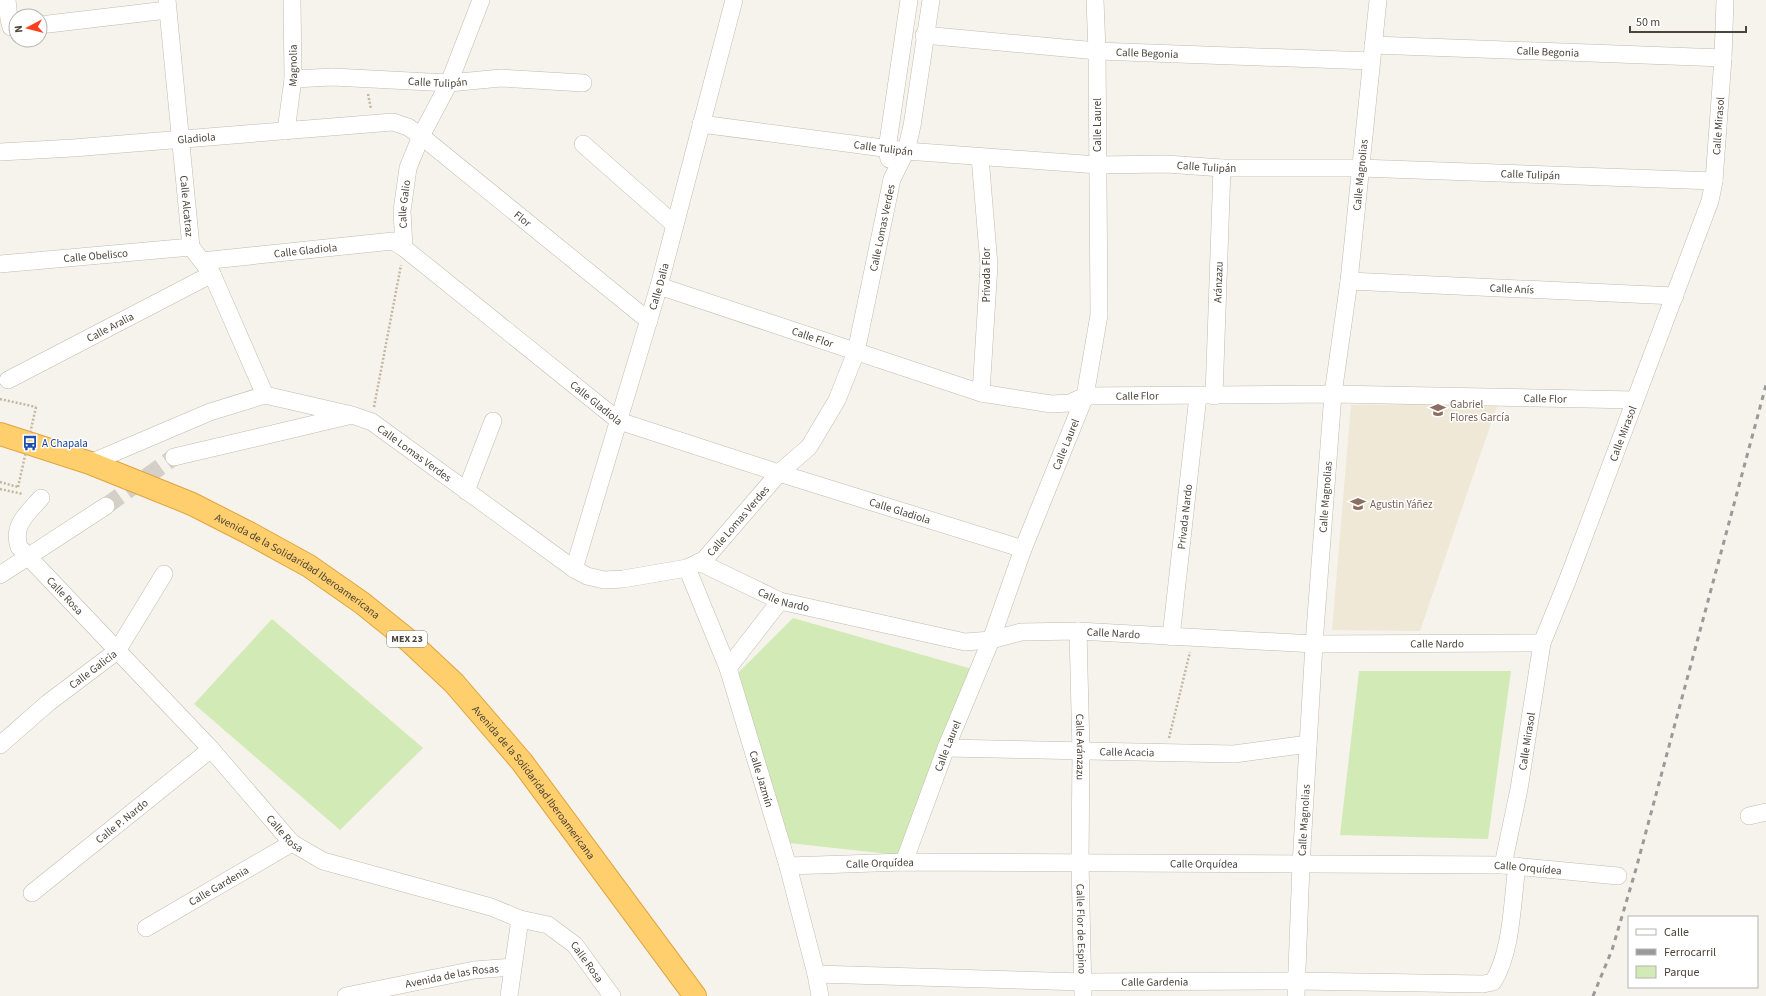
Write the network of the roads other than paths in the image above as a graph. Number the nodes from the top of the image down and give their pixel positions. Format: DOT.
graph roads {
  1 [pos="7,0"];
  2 [pos="292,0"];
  3 [pos="481,0"];
  4 [pos="734,0"];
  5 [pos="909,0"];
  6 [pos="931,0"];
  7 [pos="1095,0"];
  8 [pos="1378,0"];
  9 [pos="1725,0"];
  10 [pos="167,5"];
  11 [pos="8,19"];
  12 [pos="48,24"];
  13 [pos="924,35"];
  14 [pos="1097,51"];
  15 [pos="1372,53"];
  16 [pos="1723,58"];
  17 [pos="293,79"];
  18 [pos="449,83"];
  19 [pos="583,83"];
  20 [pos="393,122"];
  21 [pos="701,124"];
  22 [pos="286,131"];
  23 [pos="421,136"];
  24 [pos="180,139"];
  25 [pos="583,144"];
  26 [pos="887,149"];
  27 [pos="906,151"];
  28 [pos="0,152"];
  29 [pos="980,157"];
  30 [pos="1098,165"];
  31 [pos="1222,168"];
  32 [pos="1360,168"];
  33 [pos="892,179"];
  34 [pos="1714,181"];
  35 [pos="675,225"];
  36 [pos="191,246"];
  37 [pos="404,248"];
  38 [pos="202,261"];
  39 [pos="0,264"];
  40 [pos="212,274"];
  41 [pos="1349,281"];
  42 [pos="659,286"];
  43 [pos="1675,296"];
  44 [pos="649,321"];
  45 [pos="856,352"];
  46 [pos="8,380"];
  47 [pos="981,393"];
  48 [pos="1333,394"];
  49 [pos="265,395"];
  50 [pos="1085,396"];
  51 [pos="1206,396"];
  52 [pos="1635,400"];
  53 [pos="352,415"];
  54 [pos="493,420"];
  55 [pos="619,421"];
  56 [pos="0,434"];
  57 [pos="174,457"];
  58 [pos="90,463"];
  59 [pos="780,473"];
  60 [pos="466,491"];
  61 [pos="40,498"];
  62 [pos="106,506"];
  63 [pos="1023,549"];
  64 [pos="28,557"];
  65 [pos="693,565"];
  66 [pos="574,569"];
  67 [pos="164,574"];
  68 [pos="0,575"];
  69 [pos="780,601"];
  70 [pos="1078,631"];
  71 [pos="1171,637"];
  72 [pos="991,640"];
  73 [pos="1542,643"];
  74 [pos="1314,644"];
  75 [pos="117,651"];
  76 [pos="728,668"];
  77 [pos="1308,744"];
  78 [pos="0,745"];
  79 [pos="946,748"];
  80 [pos="211,749"];
  81 [pos="1081,752"];
  82 [pos="1766,812"];
  83 [pos="1749,816"];
  84 [pos="292,844"];
  85 [pos="904,862"];
  86 [pos="1080,862"];
  87 [pos="1301,865"];
  88 [pos="788,866"];
  89 [pos="1510,866"];
  90 [pos="1618,876"];
  91 [pos="32,892"];
  92 [pos="520,919"];
  93 [pos="146,928"];
  94 [pos="512,967"];
  95 [pos="816,974"];
  96 [pos="1493,982"];
  97 [pos="1083,989"];
  98 [pos="1296,989"];
  99 [pos="397,990"];
  100 [pos="346,996"];
  101 [pos="509,996"];
  102 [pos="612,996"];
  103 [pos="695,996"];
  104 [pos="820,996"];
  1 -- 11 [label="street"];
  2 -- 17 [label="street, Magnolia"];
  3 -- 18 [label="street, Calle Galio"];
  4 -- 21 [label="street, Calle Dalia"];
  5 -- 26 [label="street, Calle Lomas Verdes"];
  6 -- 13 [label="street, Calle Lomas Verdes"];
  7 -- 14 [label="street, Calle Laurel"];
  8 -- 15 [label="street, Calle Magnolias"];
  9 -- 16 [label="street, Calle Mirasol"];
  10 -- 12 [label="street"];
  10 -- 24 [label="street, Calle Alcatraz"];
  13 -- 14 [label="street, Calle Begonia"];
  13 -- 27 [label="street, Calle Lomas Verdes"];
  14 -- 15 [label="street, Calle Begonia"];
  14 -- 30 [label="street, Calle Laurel"];
  15 -- 16 [label="street, Calle Begonia"];
  15 -- 32 [label="street, Calle Magnolias"];
  16 -- 34 [label="street, Calle Mirasol"];
  17 -- 18 [label="street, Calle Tulipán"];
  17 -- 22 [label="street, Magnolia"];
  18 -- 19 [label="street, Calle Tulipán"];
  18 -- 23 [label="street, Calle Galio"];
  20 -- 22 [label="street, Gladiola"];
  20 -- 23 [label="street, Flor"];
  21 -- 26 [label="street, Calle Tulipán"];
  21 -- 35 [label="street, Calle Dalia"];
  22 -- 24 [label="street, Gladiola"];
  23 -- 37 [label="street, Calle Galio"];
  23 -- 44 [label="street, Flor"];
  24 -- 28 [label="street, Gladiola"];
  24 -- 36 [label="street, Calle Alcatraz"];
  25 -- 35 [label="street"];
  26 -- 27 [label="street, Calle Tulipán"];
  26 -- 33 [label="street, Calle Lomas Verdes"];
  27 -- 29 [label="street, Calle Tulipán"];
  27 -- 33 [label="street, Calle Lomas Verdes"];
  29 -- 30 [label="street, Calle Tulipán"];
  29 -- 47 [label="street, Privada Flor"];
  30 -- 31 [label="street, Calle Tulipán"];
  30 -- 50 [label="street, Calle Laurel"];
  31 -- 32 [label="street, Calle Tulipán"];
  31 -- 51 [label="street, Aránzazu"];
  32 -- 34 [label="street, Calle Tulipán"];
  32 -- 41 [label="street, Calle Magnolias"];
  33 -- 45 [label="street, Calle Lomas Verdes"];
  34 -- 43 [label="street, Calle Mirasol"];
  35 -- 42 [label="street, Calle Dalia"];
  36 -- 38 [label="street, Calle Alcatraz"];
  36 -- 39 [label="street, Calle Obelisco"];
  37 -- 38 [label="street, Calle Gladiola"];
  37 -- 55 [label="street, Calle Gladiola"];
  38 -- 40 [label="street, Calle Alcatraz"];
  40 -- 46 [label="street, Calle Aralia"];
  40 -- 49 [label="street, Calle Alcatraz"];
  41 -- 43 [label="street, Calle Anís"];
  41 -- 48 [label="street, Calle Magnolias"];
  42 -- 44 [label="street, Calle Dalia"];
  42 -- 45 [label="street, Calle Flor"];
  43 -- 52 [label="street, Calle Mirasol"];
  44 -- 55 [label="street, Calle Dalia"];
  45 -- 47 [label="street, Calle Flor"];
  45 -- 59 [label="street, Calle Lomas Verdes"];
  47 -- 50 [label="street, Calle Flor"];
  48 -- 51 [label="street, Calle Flor"];
  48 -- 52 [label="street, Calle Flor"];
  48 -- 74 [label="street, Calle Magnolias"];
  49 -- 53 [label="street, Calle Lomas Verdes"];
  49 -- 58 [label="street"];
  50 -- 51 [label="street, Calle Flor"];
  50 -- 63 [label="street, Calle Laurel"];
  51 -- 71 [label="street, Privada Nardo"];
  52 -- 73 [label="street, Calle Mirasol"];
  53 -- 57 [label="street"];
  53 -- 60 [label="street, Calle Lomas Verdes"];
  54 -- 60 [label="street"];
  55 -- 59 [label="street, Calle Gladiola"];
  55 -- 66 [label="street, Calle Dalia"];
  56 -- 58 [label="highway, Avenida de la Solidaridad Iberoamericana / MEX 23"];
  58 -- 103 [label="highway, Avenida de la Solidaridad Iberoamericana / MEX 23"];
  59 -- 63 [label="street, Calle Gladiola"];
  59 -- 65 [label="street, Calle Lomas Verdes"];
  60 -- 66 [label="street, Calle Lomas Verdes"];
  61 -- 64 [label="street"];
  62 -- 64 [label="street"];
  63 -- 72 [label="street, Calle Laurel"];
  64 -- 68 [label="street"];
  64 -- 75 [label="street, Calle Rosa"];
  65 -- 66 [label="street, Calle Lomas Verdes"];
  65 -- 69 [label="street, Calle Nardo"];
  65 -- 76 [label="street, Calle Jazmín"];
  67 -- 75 [label="street, Calle Galicia"];
  69 -- 72 [label="street, Calle Nardo"];
  69 -- 76 [label="street"];
  70 -- 71 [label="street, Calle Nardo"];
  70 -- 72 [label="street, Calle Nardo"];
  70 -- 81 [label="street, Calle Aránzazu"];
  71 -- 74 [label="street, Calle Nardo"];
  72 -- 79 [label="street, Calle Laurel"];
  73 -- 74 [label="street, Calle Nardo"];
  73 -- 89 [label="street, Calle Mirasol"];
  74 -- 77 [label="street, Calle Magnolias"];
  75 -- 78 [label="street, Calle Galicia"];
  75 -- 80 [label="street, Calle Rosa"];
  76 -- 88 [label="street, Calle Jazmín"];
  77 -- 81 [label="street, Calle Acacia"];
  77 -- 87 [label="street, Calle Magnolias"];
  79 -- 81 [label="street, Calle Acacia"];
  79 -- 85 [label="street, Calle Laurel"];
  80 -- 84 [label="street, Calle Rosa"];
  80 -- 91 [label="street, Calle P. Nardo"];
  81 -- 86 [label="street, Calle Aránzazu"];
  82 -- 83 [label="street"];
  84 -- 92 [label="street, Calle Rosa"];
  84 -- 93 [label="street, Calle Gardenia"];
  85 -- 86 [label="street, Calle Orquídea"];
  85 -- 88 [label="street, Calle Orquídea"];
  86 -- 87 [label="street, Calle Orquídea"];
  86 -- 97 [label="street, Calle Flor de Espino"];
  87 -- 89 [label="street, Calle Orquídea"];
  87 -- 98 [label="street, Calle Magnolias"];
  88 -- 95 [label="street, Calle Jazmín"];
  89 -- 90 [label="street, Calle Orquídea"];
  89 -- 96 [label="street, Calle Mirasol"];
  92 -- 94 [label="street"];
  92 -- 102 [label="street, Calle Rosa"];
  94 -- 99 [label="street, Avenida de las Rosas"];
  94 -- 101 [label="street"];
  95 -- 97 [label="street, Calle Gardenia"];
  95 -- 104 [label="street, Calle Jazmín"];
  96 -- 98 [label="street, Calle Gardenia"];
  97 -- 98 [label="street, Calle Gardenia"];
  99 -- 100 [label="street, Avenida de las Rosas"];
}
